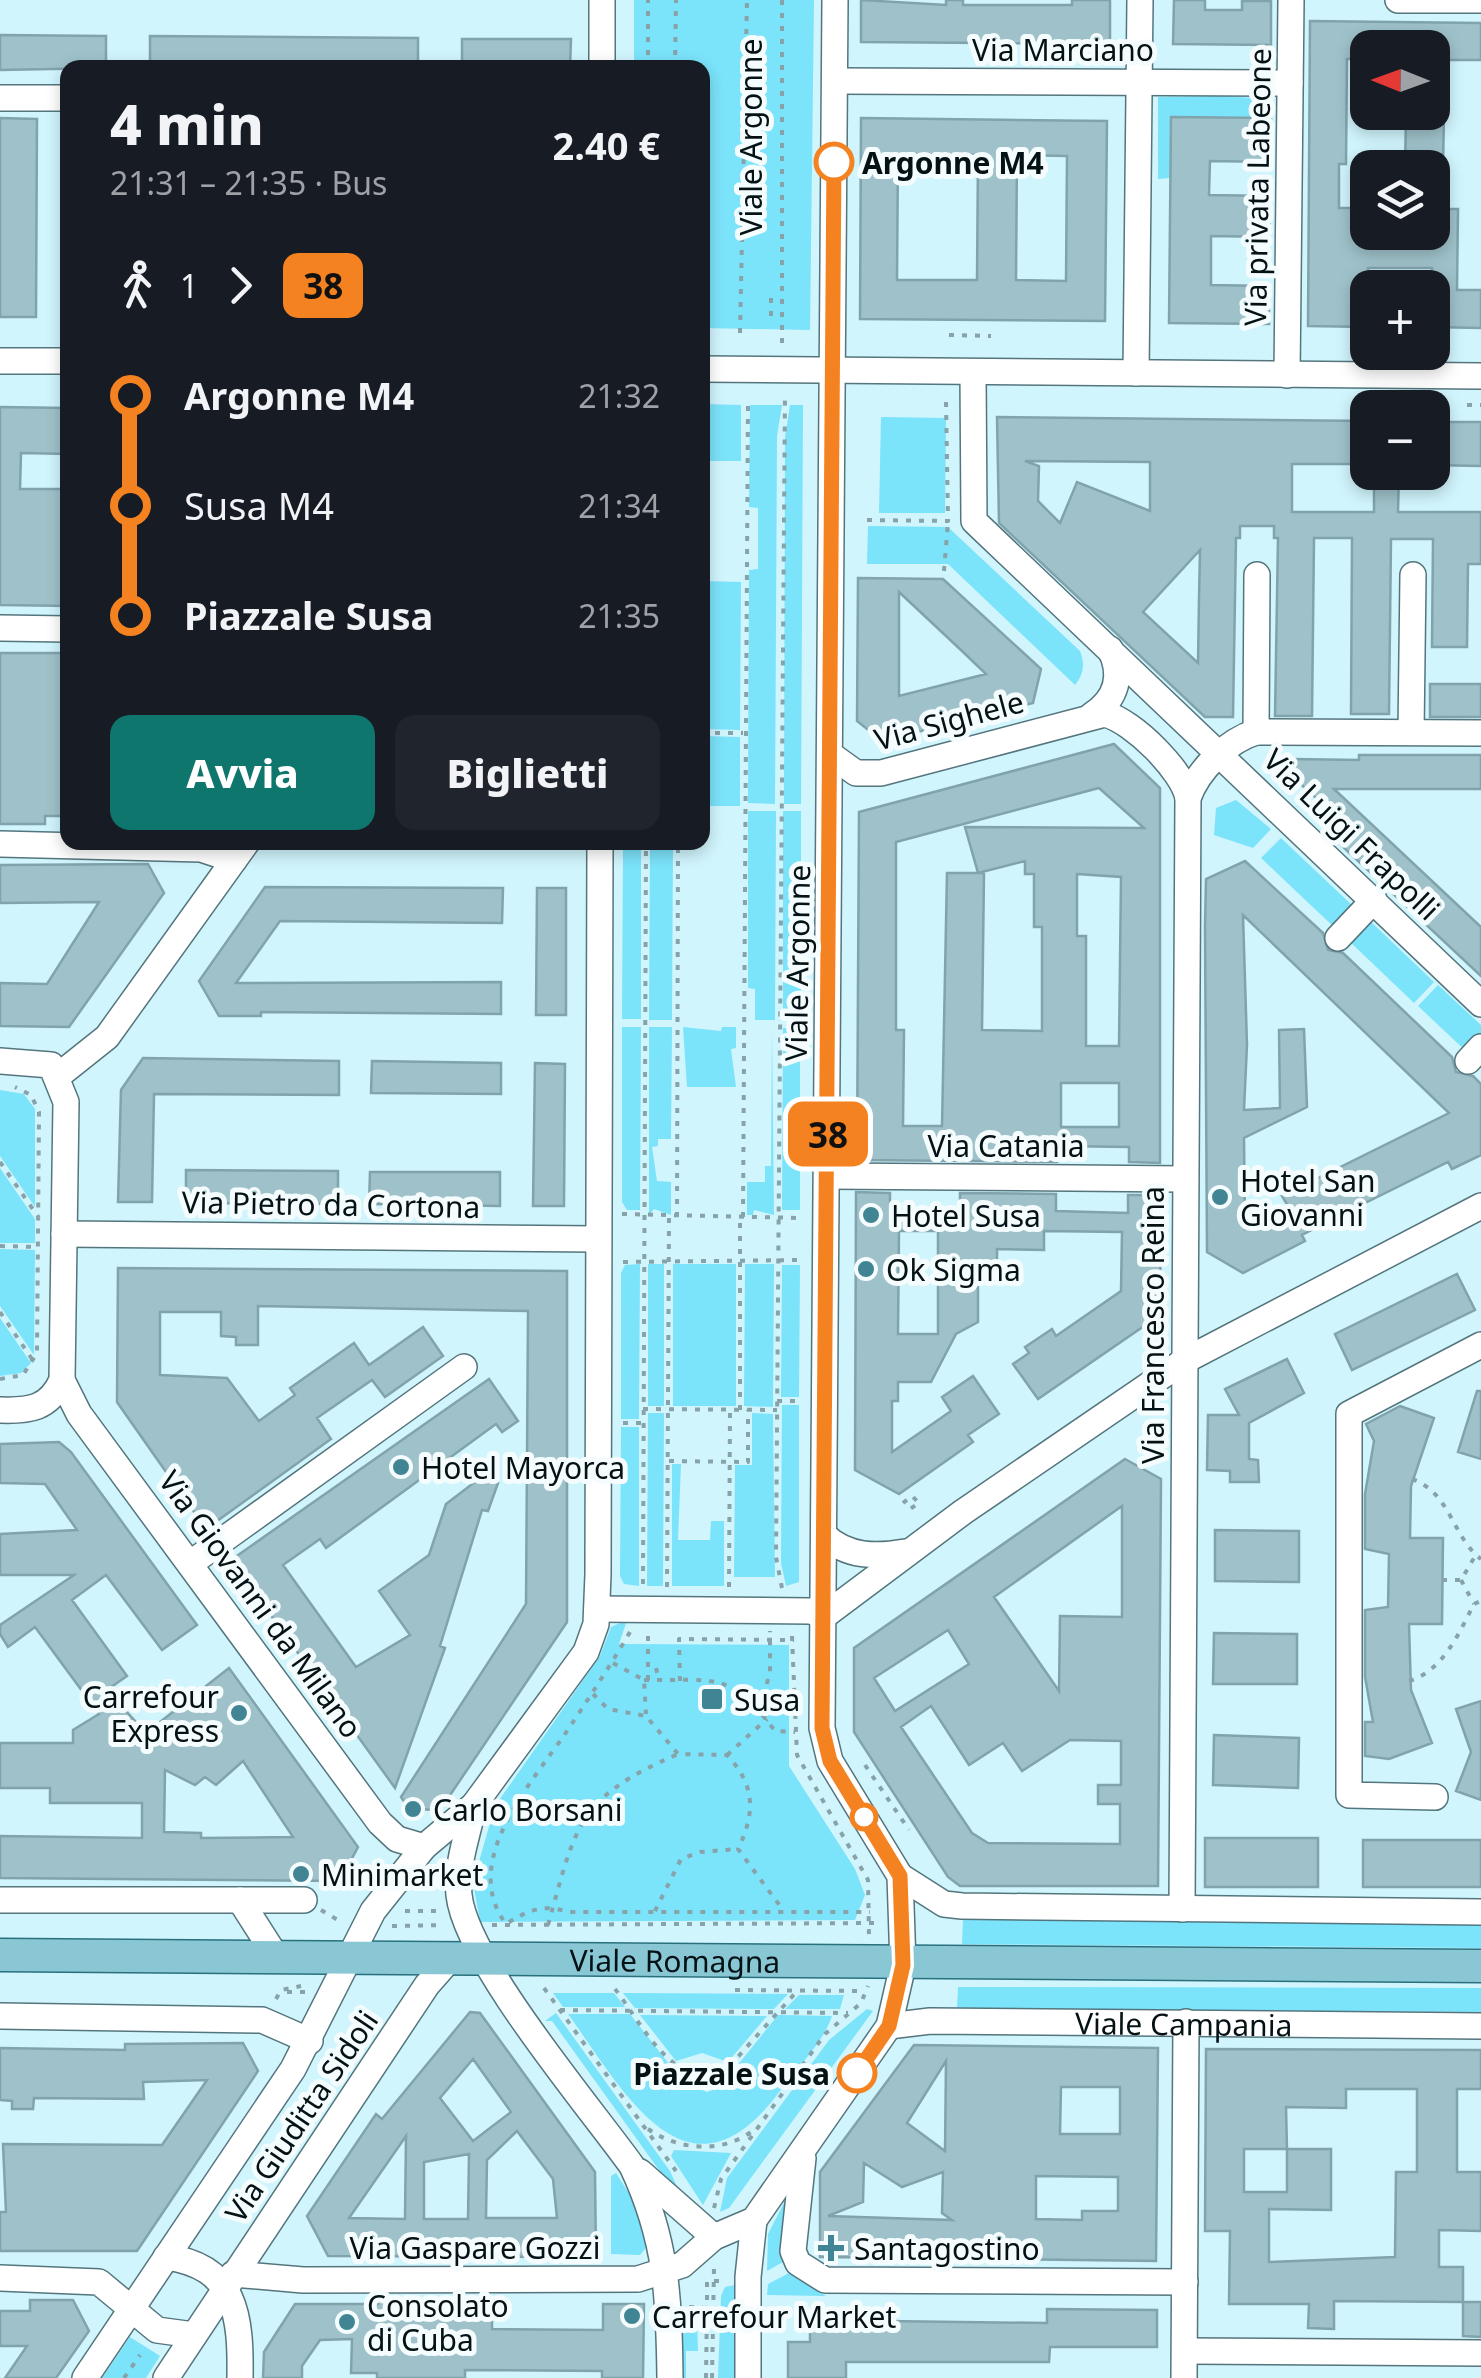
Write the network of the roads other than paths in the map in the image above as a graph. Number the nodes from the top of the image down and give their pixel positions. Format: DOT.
graph roads {
  1 [pos="602,0"];
  2 [pos="835,0"];
  3 [pos="1140,0"];
  4 [pos="1292,0"];
  5 [pos="1398,0"];
  6 [pos="1481,0"];
  7 [pos="602,60"];
  8 [pos="835,80"];
  9 [pos="1139,82"];
  10 [pos="1290,83"];
  11 [pos="0,98"];
  12 [pos="60,98"];
  13 [pos="0,361"];
  14 [pos="60,362"];
  15 [pos="710,369"];
  16 [pos="834,370"];
  17 [pos="974,372"];
  18 [pos="1128,373"];
  19 [pos="1287,375"];
  20 [pos="1481,376"];
  21 [pos="1257,575"];
  22 [pos="1413,575"];
  23 [pos="0,628"];
  24 [pos="60,629"];
  25 [pos="1110,649"];
  26 [pos="1092,714"];
  27 [pos="1256,732"];
  28 [pos="1411,732"];
  29 [pos="1481,733"];
  30 [pos="1221,753"];
  31 [pos="831,755"];
  32 [pos="1188,798"];
  33 [pos="0,844"];
  34 [pos="60,845"];
  35 [pos="600,850"];
  36 [pos="240,851"];
  37 [pos="1374,900"];
  38 [pos="1338,938"];
  39 [pos="1481,1004"];
  40 [pos="0,1060"];
  41 [pos="58,1076"];
  42 [pos="828,1176"];
  43 [pos="1184,1179"];
  44 [pos="1481,1206"];
  45 [pos="64,1234"];
  46 [pos="598,1239"];
  47 [pos="1481,1344"];
  48 [pos="1184,1361"];
  49 [pos="464,1367"];
  50 [pos="62,1380"];
  51 [pos="0,1410"];
  52 [pos="825,1536"];
  53 [pos="910,1550"];
  54 [pos="191,1564"];
  55 [pos="597,1609"];
  56 [pos="824,1616"];
  57 [pos="1434,1796"];
  58 [pos="474,1804"];
  59 [pos="424,1847"];
  60 [pos="900,1876"];
  61 [pos="240,1900"];
  62 [pos="304,1900"];
  63 [pos="2,1903"];
  64 [pos="1182,1909"];
  65 [pos="1481,1912"];
  66 [pos="0,1955"];
  67 [pos="349,1959"];
  68 [pos="448,1960"];
  69 [pos="484,1960"];
  70 [pos="903,1965"];
  71 [pos="1481,1966"];
  72 [pos="287,1979"];
  73 [pos="0,2016"];
  74 [pos="1186,2022"];
  75 [pos="889,2026"];
  76 [pos="1481,2026"];
  77 [pos="310,2040"];
  78 [pos="807,2143"];
  79 [pos="632,2166"];
  80 [pos="714,2219"];
  81 [pos="754,2220"];
  82 [pos="166,2257"];
  83 [pos="666,2272"];
  84 [pos="282,2277"];
  85 [pos="0,2278"];
  86 [pos="229,2280"];
  87 [pos="1185,2282"];
  88 [pos="132,2309"];
  89 [pos="194,2335"];
  90 [pos="240,2350"];
  91 [pos="1184,2351"];
  92 [pos="1481,2353"];
  93 [pos="85,2378"];
  94 [pos="166,2378"];
  95 [pos="240,2378"];
  96 [pos="670,2378"];
  97 [pos="748,2378"];
  98 [pos="1184,2378"];
  1 -- 7 [label="street"];
  2 -- 8 [label="street, Viale Argonne"];
  3 -- 9 [label="street"];
  4 -- 10 [label="street, Via privata Labeone"];
  5 -- 6 [label="street"];
  8 -- 9 [label="street, Via Marciano"];
  8 -- 16 [label="street, Viale Argonne"];
  9 -- 10 [label="street, Via Marciano"];
  9 -- 18 [label="street"];
  10 -- 19 [label="street, Via privata Labeone"];
  11 -- 12 [label="street"];
  13 -- 14 [label="street"];
  15 -- 16 [label="street"];
  16 -- 17 [label="street"];
  16 -- 31 [label="street, Viale Argonne"];
  17 -- 18 [label="street"];
  17 -- 25 [label="street, Via Luigi Frapolli"];
  18 -- 19 [label="street"];
  19 -- 20 [label="street"];
  21 -- 27 [label="street"];
  22 -- 28 [label="street"];
  23 -- 24 [label="street"];
  25 -- 26 [label="street"];
  25 -- 30 [label="street, Via Luigi Frapolli"];
  26 -- 31 [label="street, Via Sighele"];
  26 -- 32 [label="street"];
  27 -- 28 [label="street"];
  27 -- 30 [label="street, Via Luigi Frapolli"];
  28 -- 29 [label="street"];
  30 -- 32 [label="street"];
  30 -- 37 [label="street, Via Luigi Frapolli"];
  31 -- 42 [label="street, Viale Argonne"];
  32 -- 43 [label="street, Via Francesco Reina"];
  33 -- 34 [label="street"];
  35 -- 46 [label="street"];
  36 -- 41 [label="street"];
  37 -- 38 [label="street"];
  37 -- 39 [label="street, Via Luigi Frapolli"];
  40 -- 41 [label="street"];
  41 -- 45 [label="street"];
  42 -- 43 [label="street, Via Catania"];
  42 -- 52 [label="street, Viale Argonne"];
  43 -- 48 [label="street, Via Francesco Reina"];
  44 -- 48 [label="street"];
  45 -- 46 [label="street, Via Pietro da Cortona"];
  45 -- 50 [label="street"];
  46 -- 55 [label="street"];
  47 -- 57 [label="street"];
  48 -- 53 [label="street"];
  48 -- 64 [label="street, Via Francesco Reina"];
  49 -- 54 [label="street"];
  50 -- 51 [label="street"];
  50 -- 54 [label="street, Via Giovanni da Milano"];
  52 -- 53 [label="street"];
  52 -- 56 [label="street, Viale Argonne"];
  53 -- 56 [label="street"];
  54 -- 59 [label="street, Via Giovanni da Milano"];
  55 -- 56 [label="street"];
  55 -- 58 [label="street"];
  56 -- 60 [label="street"];
  58 -- 59 [label="street"];
  58 -- 69 [label="street"];
  59 -- 67 [label="street"];
  60 -- 64 [label="street"];
  60 -- 70 [label="street"];
  61 -- 62 [label="street"];
  61 -- 63 [label="street"];
  61 -- 72 [label="street"];
  64 -- 65 [label="street"];
  66 -- 72 [label="main road, Viale Romagna"];
  67 -- 68 [label="main road, Viale Romagna"];
  67 -- 72 [label="main road, Viale Romagna"];
  67 -- 77 [label="street"];
  68 -- 69 [label="main road, Viale Romagna"];
  68 -- 86 [label="street, Via Giuditta Sidoli"];
  69 -- 70 [label="main road, Viale Romagna"];
  69 -- 79 [label="street"];
  70 -- 71 [label="main road, Viale Campania"];
  70 -- 75 [label="street"];
  73 -- 77 [label="street"];
  74 -- 75 [label="street, Viale Campania"];
  74 -- 76 [label="street, Viale Campania"];
  74 -- 87 [label="street"];
  75 -- 78 [label="street"];
  77 -- 82 [label="street, Via Giuditta Sidoli"];
  78 -- 81 [label="street"];
  78 -- 87 [label="street"];
  79 -- 80 [label="street"];
  79 -- 83 [label="street"];
  80 -- 81 [label="street"];
  80 -- 83 [label="street"];
  81 -- 97 [label="street"];
  82 -- 86 [label="street"];
  82 -- 88 [label="street, Via Giuditta Sidoli"];
  83 -- 84 [label="street, Via Gaspare Gozzi"];
  83 -- 96 [label="street"];
  84 -- 86 [label="street"];
  84 -- 90 [label="street"];
  85 -- 88 [label="street"];
  86 -- 89 [label="street, Via Giuditta Sidoli"];
  86 -- 90 [label="street"];
  87 -- 91 [label="street"];
  88 -- 89 [label="street"];
  88 -- 93 [label="street, Via Giuditta Sidoli"];
  89 -- 94 [label="street, Via Giuditta Sidoli"];
  90 -- 95 [label="street"];
  91 -- 92 [label="street"];
  91 -- 98 [label="street"];
}
